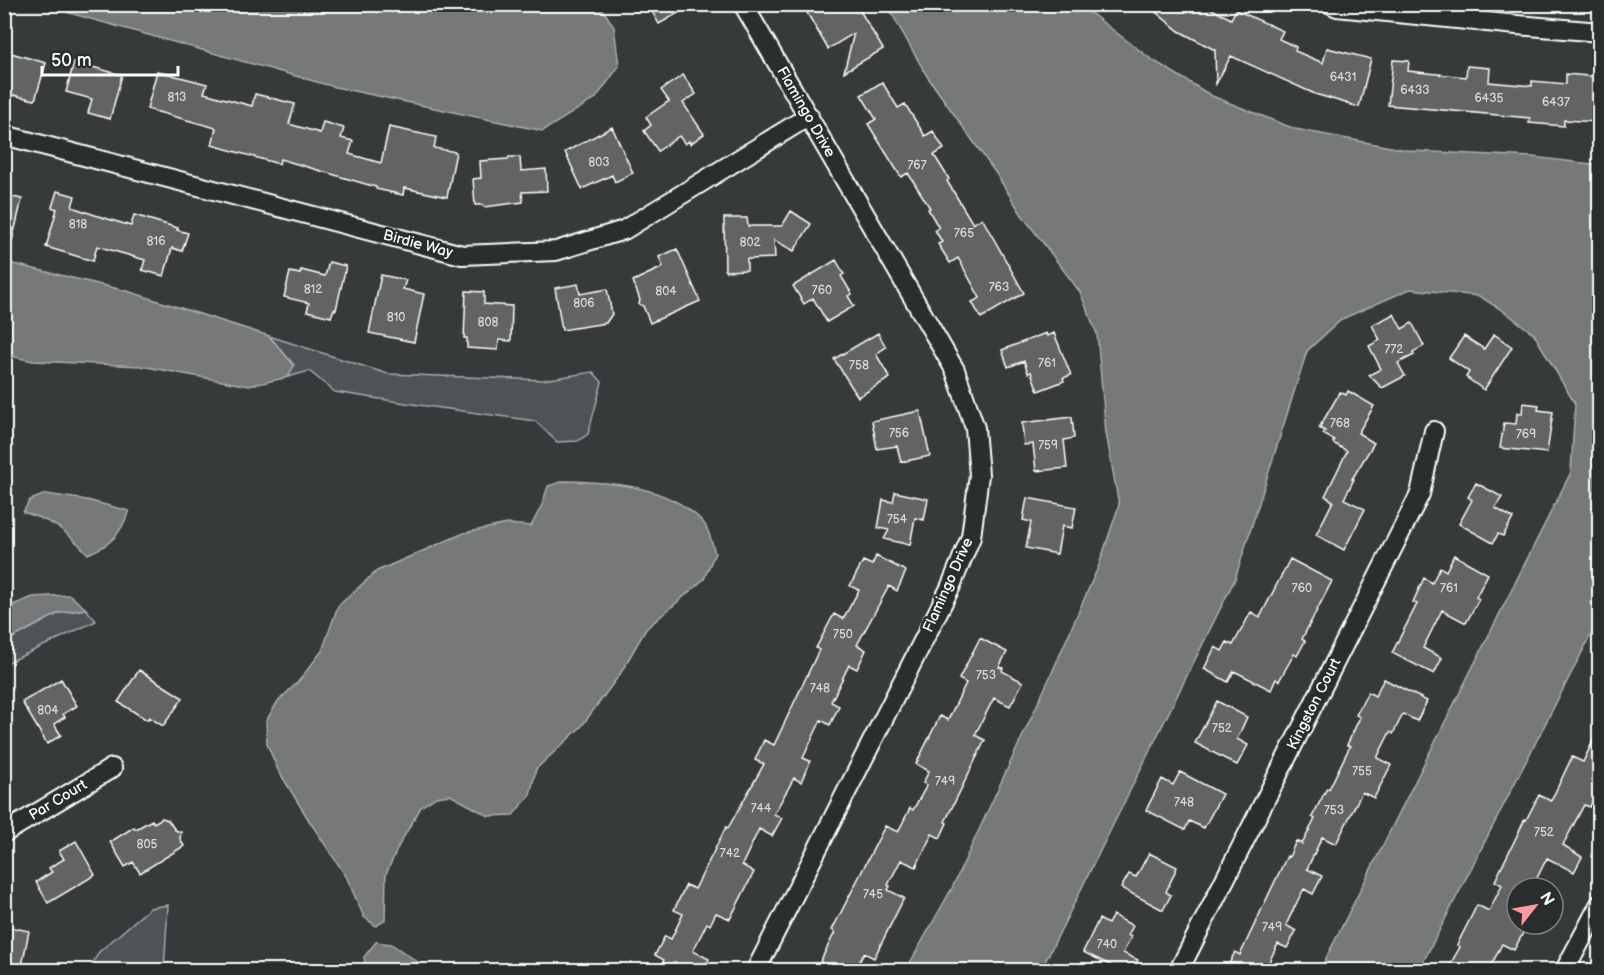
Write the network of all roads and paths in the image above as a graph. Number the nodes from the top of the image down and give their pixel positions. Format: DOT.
graph roads {
  1 [pos="743,4"];
  2 [pos="1331,4"];
  3 [pos="1599,32"];
  4 [pos="809,116"];
  5 [pos="4,135"];
  6 [pos="1434,432"];
  7 [pos="112,768"];
  8 [pos="4,833"];
  9 [pos="1599,904"];
  10 [pos="756,970"];
  11 [pos="1179,970"];
  12 [pos="1565,970"];
  1 -- 4 [label="street, Flamingo Drive"];
  2 -- 3 [label="street"];
  4 -- 5 [label="street, Birdie Way"];
  4 -- 10 [label="street, Flamingo Drive"];
  6 -- 11 [label="street, Kingston Court"];
  7 -- 8 [label="street, Par Court"];
  9 -- 12 [label="street"];
}
